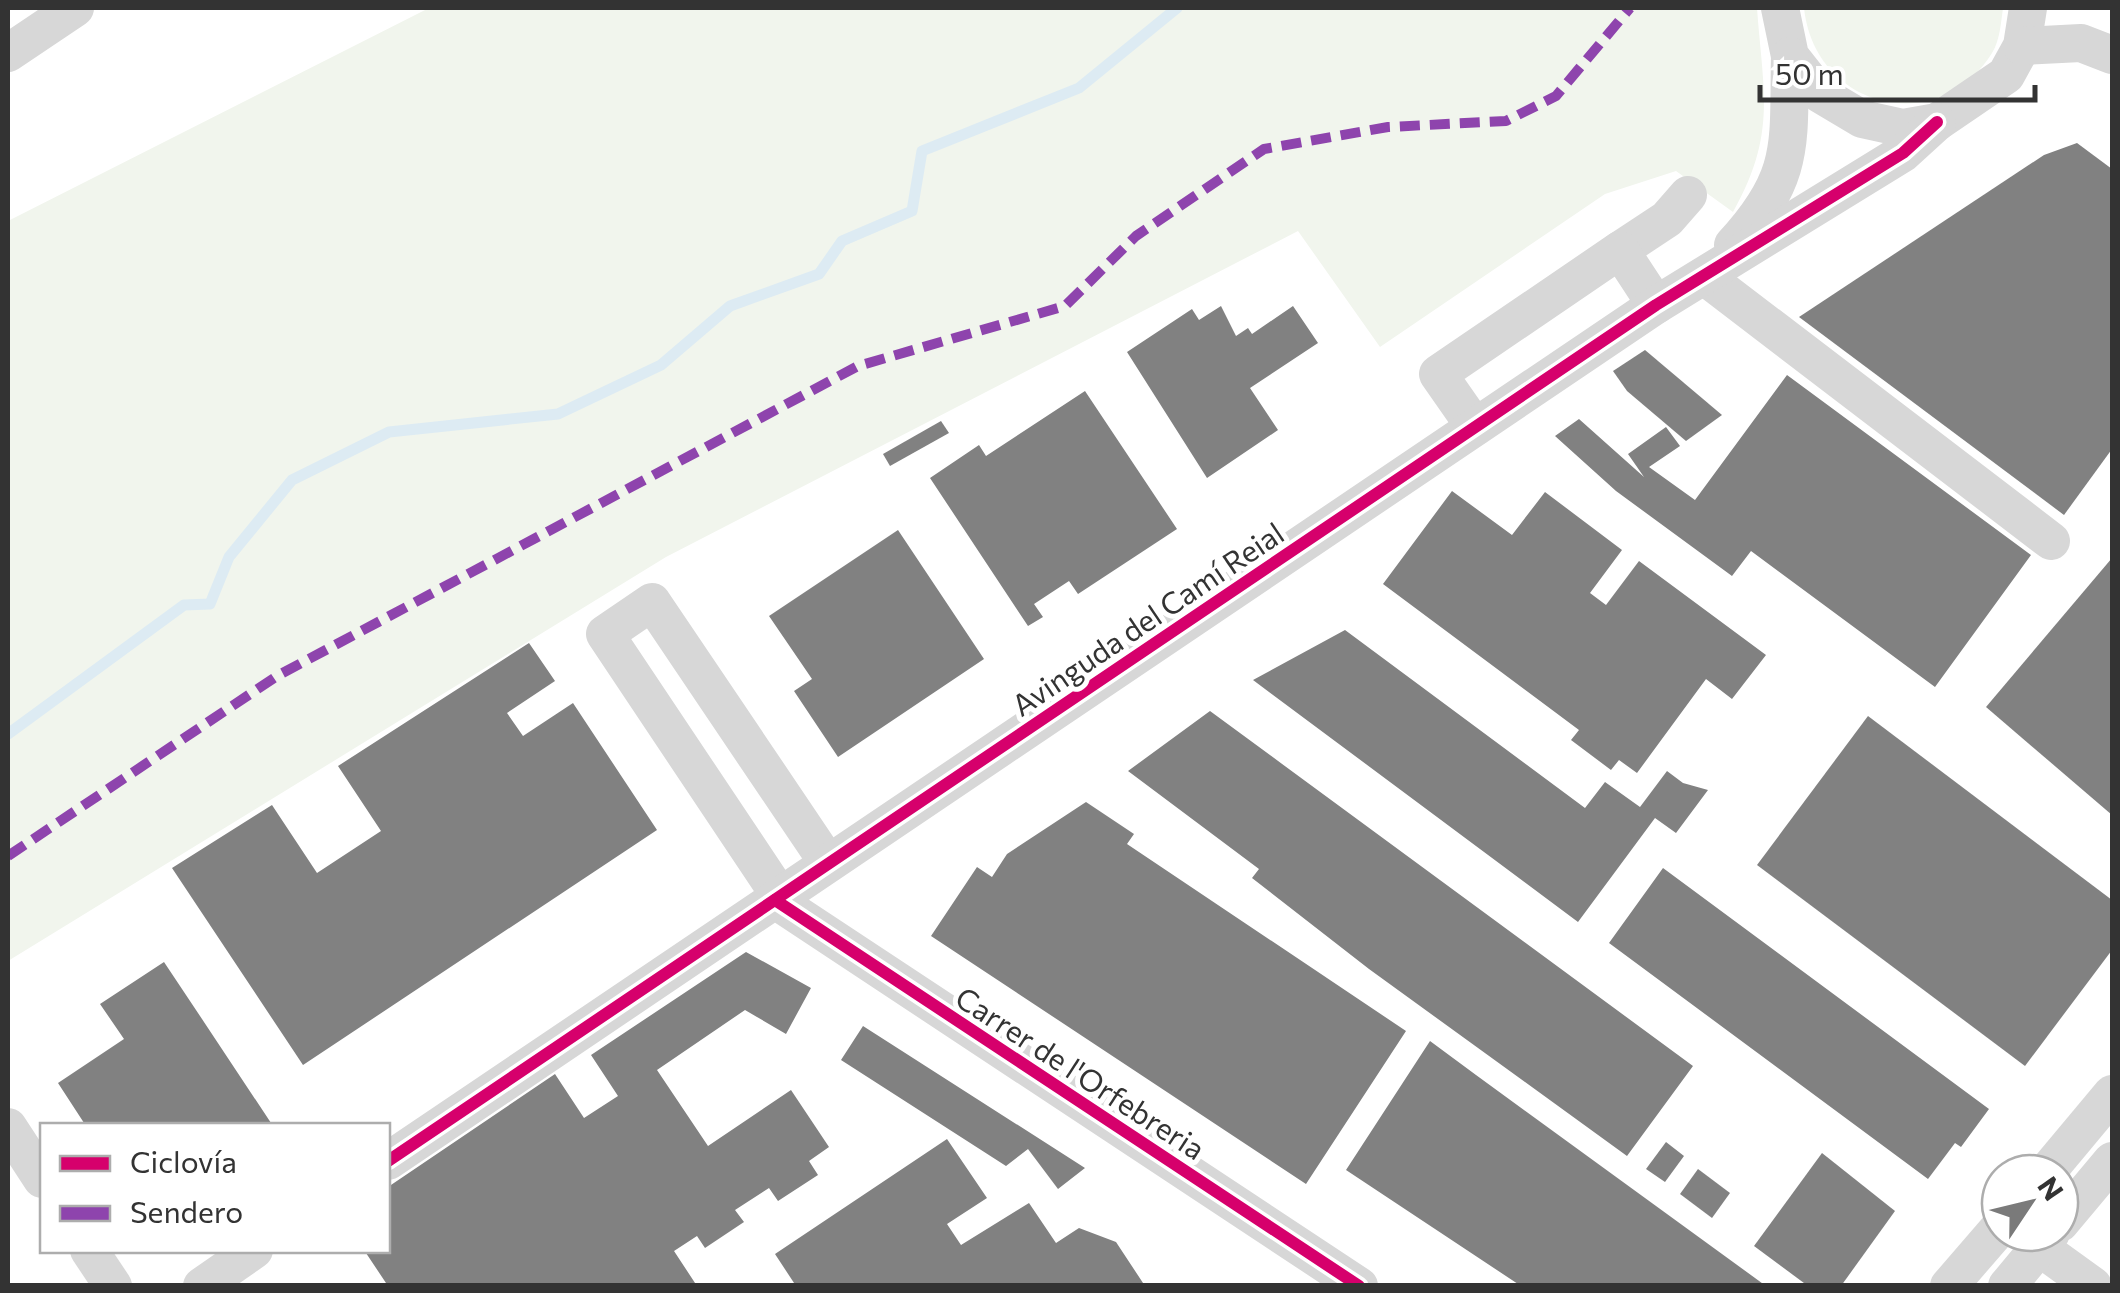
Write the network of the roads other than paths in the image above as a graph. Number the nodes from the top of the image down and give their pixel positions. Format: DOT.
graph roads {
  1 [pos="75,8"];
  2 [pos="1780,8"];
  3 [pos="2028,8"];
  4 [pos="2022,46"];
  5 [pos="8,52"];
  6 [pos="2112,54"];
  7 [pos="1790,56"];
  8 [pos="1937,122"];
  9 [pos="1688,195"];
  10 [pos="1620,250"];
  11 [pos="1704,276"];
  12 [pos="1656,304"];
  13 [pos="1475,427"];
  14 [pos="2051,541"];
  15 [pos="828,864"];
  16 [pos="777,898"];
  17 [pos="2112,1094"];
  18 [pos="8,1126"];
  19 [pos="2063,1153"];
  20 [pos="390,1159"];
  21 [pos="2112,1161"];
  22 [pos="40,1177"];
  23 [pos="2080,1199"];
  24 [pos="1980,1251"];
  25 [pos="92,1253"];
  26 [pos="250,1253"];
  27 [pos="2034,1253"];
  28 [pos="2066,1253"];
  29 [pos="113,1286"];
  30 [pos="202,1286"];
  31 [pos="1359,1286"];
  32 [pos="1950,1286"];
  33 [pos="2007,1286"];
  34 [pos="2093,1286"];
  1 -- 5 [label="street"];
  2 -- 7 [label="street"];
  3 -- 4 [label="street"];
  4 -- 6 [label="street"];
  4 -- 8 [label="street, Avinguda del Camí Reial"];
  7 -- 8 [label="street"];
  7 -- 11 [label="street, Avinguda del Camí Reial"];
  8 -- 11 [label="street, Avinguda del Camí Reial"];
  9 -- 10 [label="street"];
  10 -- 12 [label="street"];
  10 -- 13 [label="street"];
  11 -- 12 [label="street, Avinguda del Camí Reial"];
  11 -- 14 [label="street"];
  12 -- 13 [label="street, Avinguda del Camí Reial"];
  13 -- 15 [label="street, Avinguda del Camí Reial"];
  15 -- 16 [label="street, Avinguda del Camí Reial"];
  15 -- 16 [label="street"];
  16 -- 20 [label="street, Avinguda del Camí Reial"];
  16 -- 31 [label="street, Carrer de l'Orfebreria"];
  17 -- 19 [label="street"];
  18 -- 22 [label="street"];
  21 -- 23 [label="street"];
  24 -- 32 [label="street"];
  25 -- 29 [label="street"];
  26 -- 30 [label="street"];
  27 -- 33 [label="street"];
  28 -- 34 [label="street"];
}
